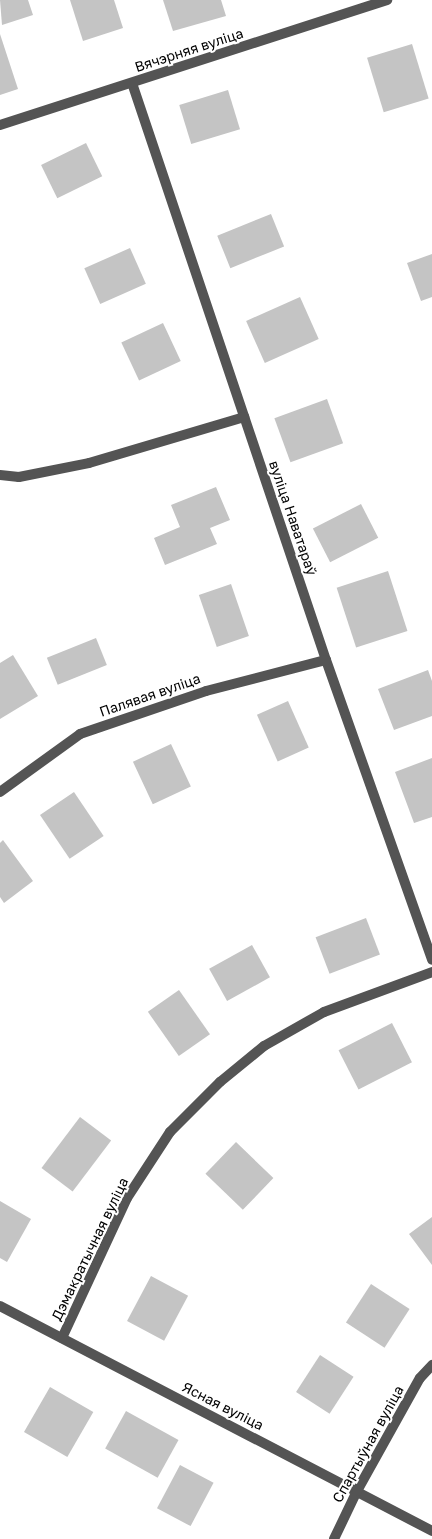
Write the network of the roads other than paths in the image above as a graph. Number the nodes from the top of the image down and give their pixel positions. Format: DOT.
graph roads {
  1 [pos="387,0"];
  2 [pos="132,84"];
  3 [pos="0,125"];
  4 [pos="244,417"];
  5 [pos="0,475"];
  6 [pos="326,660"];
  7 [pos="0,792"];
  8 [pos="432,960"];
  9 [pos="432,972"];
  10 [pos="0,1306"];
  11 [pos="62,1338"];
  12 [pos="432,1365"];
  13 [pos="357,1491"];
  14 [pos="432,1531"];
  15 [pos="334,1539"];
  1 -- 2 [label="street, Вячэрняя вуліца"];
  2 -- 3 [label="street, Вячэрняя вуліца"];
  2 -- 4 [label="street, вуліца Наватараў"];
  4 -- 5 [label="street"];
  4 -- 6 [label="street, вуліца Наватараў"];
  6 -- 7 [label="street, Палявая вуліца"];
  6 -- 8 [label="street, вуліца Наватараў"];
  9 -- 11 [label="street, Дэмакратычная вуліца"];
  10 -- 11 [label="street, Ясная вуліца"];
  11 -- 13 [label="street, Ясная вуліца"];
  12 -- 13 [label="street, Спартыўная вуліца"];
  13 -- 14 [label="street, Ясная вуліца"];
  13 -- 15 [label="street, Спартыўная вуліца"];
}
